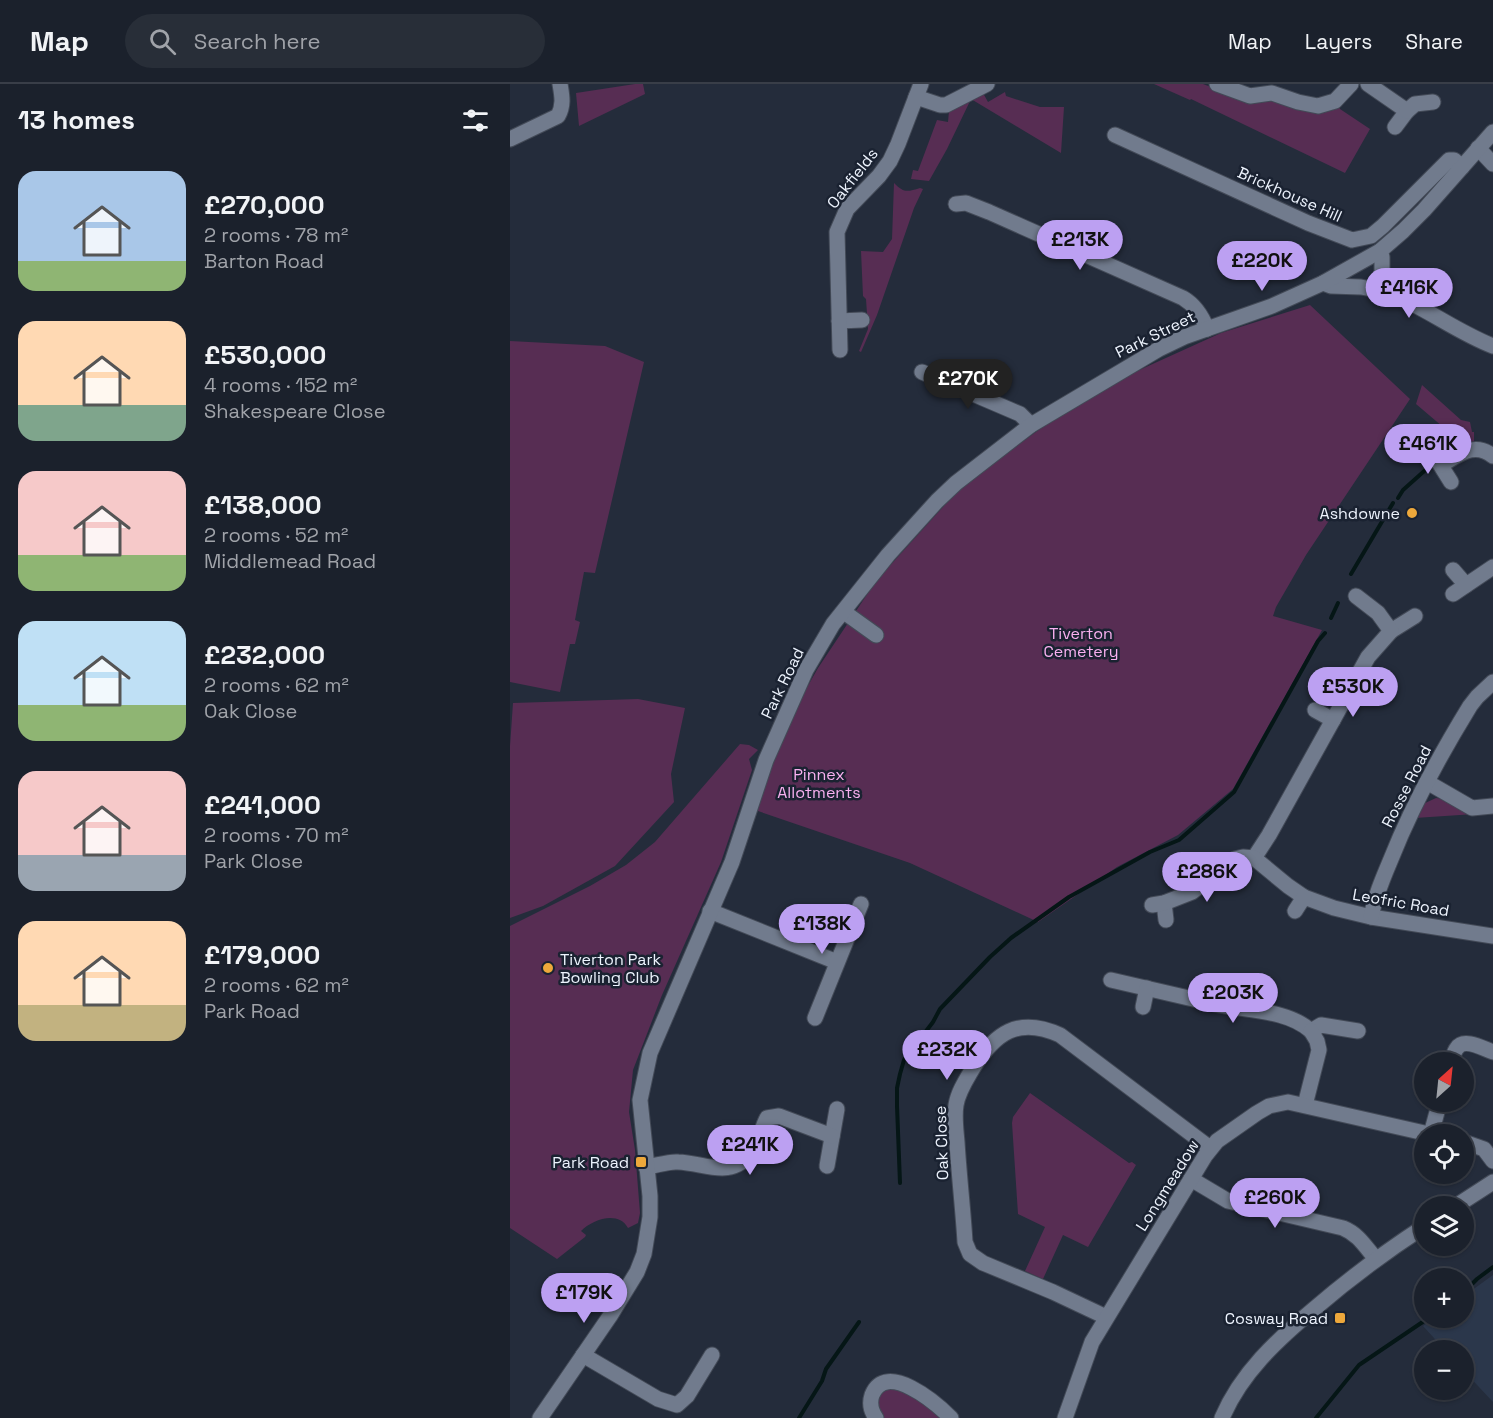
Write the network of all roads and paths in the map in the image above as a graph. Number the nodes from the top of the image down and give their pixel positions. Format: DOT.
graph roads {
  1 [pos="560,84"];
  2 [pos="987,84"];
  3 [pos="1217,84"];
  4 [pos="1352,84"];
  5 [pos="1368,84"];
  6 [pos="918,91"];
  7 [pos="1433,102"];
  8 [pos="1407,111"];
  9 [pos="1395,127"];
  10 [pos="1115,135"];
  11 [pos="510,139"];
  12 [pos="1485,141"];
  13 [pos="1493,164"];
  14 [pos="1462,166"];
  15 [pos="956,204"];
  16 [pos="1380,251"];
  17 [pos="1323,284"];
  18 [pos="1382,291"];
  19 [pos="862,320"];
  20 [pos="839,321"];
  21 [pos="1207,329"];
  22 [pos="1493,346"];
  23 [pos="840,350"];
  24 [pos="922,372"];
  25 [pos="1031,425"];
  26 [pos="1431,450"];
  27 [pos="1493,456"];
  28 [pos="1441,465"];
  29 [pos="1451,482"];
  30 [pos="1493,567"];
  31 [pos="1453,570"];
  32 [pos="1466,585"];
  33 [pos="1453,594"];
  34 [pos="1356,596"];
  35 [pos="844,612"];
  36 [pos="1415,616"];
  37 [pos="1391,631"];
  38 [pos="876,635"];
  39 [pos="1493,682"];
  40 [pos="1314,710"];
  41 [pos="1333,720"];
  42 [pos="1427,783"];
  43 [pos="1493,806"];
  44 [pos="1254,858"];
  45 [pos="1304,897"];
  46 [pos="861,904"];
  47 [pos="1295,910"];
  48 [pos="711,911"];
  49 [pos="1371,917"];
  50 [pos="1166,920"];
  51 [pos="1493,936"];
  52 [pos="837,962"];
  53 [pos="1111,980"];
  54 [pos="1147,988"];
  55 [pos="1143,1007"];
  56 [pos="815,1018"];
  57 [pos="1311,1031"];
  58 [pos="1358,1031"];
  59 [pos="1456,1052"];
  60 [pos="1493,1052"];
  61 [pos="1305,1106"];
  62 [pos="837,1109"];
  63 [pos="1414,1130"];
  64 [pos="832,1136"];
  65 [pos="1474,1146"];
  66 [pos="1210,1148"];
  67 [pos="1493,1161"];
  68 [pos="646,1167"];
  69 [pos="827,1167"];
  70 [pos="1191,1179"];
  71 [pos="1493,1182"];
  72 [pos="1471,1196"];
  73 [pos="1414,1233"];
  74 [pos="1375,1258"];
  75 [pos="1106,1317"];
  76 [pos="583,1355"];
  77 [pos="712,1355"];
  78 [pos="540,1418"];
  79 [pos="876,1418"];
  80 [pos="951,1418"];
  81 [pos="1065,1418"];
  82 [pos="1222,1418"];
  1 -- 11 [label="street"];
  2 -- 6 [label="street, Oakfields"];
  3 -- 4 [label="street"];
  5 -- 8 [label="street"];
  6 -- 20 [label="street, Oakfields"];
  7 -- 8 [label="street"];
  8 -- 9 [label="street"];
  10 -- 14 [label="street, Brickhouse Hill"];
  12 -- 13 [label="street"];
  12 -- 14 [label="street, Park Street"];
  14 -- 16 [label="street, Park Street"];
  15 -- 21 [label="street"];
  16 -- 17 [label="street, Park Street"];
  16 -- 18 [label="street"];
  17 -- 18 [label="street"];
  17 -- 21 [label="street, Park Street"];
  18 -- 22 [label="street"];
  19 -- 20 [label="street"];
  20 -- 23 [label="street, Oakfields"];
  21 -- 25 [label="street, Park Street"];
  24 -- 25 [label="street"];
  25 -- 35 [label="street, Park Road"];
  26 -- 28 [label="street"];
  27 -- 28 [label="street"];
  28 -- 29 [label="street"];
  30 -- 32 [label="street"];
  31 -- 32 [label="street"];
  32 -- 33 [label="street"];
  34 -- 37 [label="street"];
  35 -- 38 [label="street"];
  35 -- 48 [label="street, Park Road"];
  36 -- 37 [label="street"];
  37 -- 41 [label="street"];
  39 -- 42 [label="street, Rosse Road"];
  40 -- 41 [label="street"];
  41 -- 44 [label="street"];
  42 -- 43 [label="street"];
  42 -- 49 [label="street, Rosse Road"];
  44 -- 45 [label="street, Leofric Road"];
  44 -- 50 [label="street"];
  45 -- 47 [label="street"];
  45 -- 49 [label="street, Leofric Road"];
  46 -- 52 [label="street"];
  48 -- 52 [label="street"];
  48 -- 68 [label="street, Park Road"];
  49 -- 51 [label="street, Leofric Road"];
  52 -- 56 [label="street"];
  53 -- 54 [label="street"];
  54 -- 55 [label="street"];
  54 -- 57 [label="street"];
  57 -- 58 [label="street"];
  57 -- 61 [label="street"];
  59 -- 60 [label="street"];
  61 -- 63 [label="street, Longmeadow"];
  61 -- 66 [label="street, Longmeadow"];
  62 -- 64 [label="street"];
  64 -- 68 [label="street"];
  64 -- 69 [label="street"];
  65 -- 67 [label="street"];
  66 -- 70 [label="street, Longmeadow"];
  66 -- 75 [label="street, Oak Close"];
  68 -- 76 [label="street, Park Road"];
  70 -- 74 [label="street"];
  70 -- 75 [label="street, Longmeadow"];
  71 -- 72 [label="street"];
  73 -- 74 [label="street"];
  74 -- 82 [label="street"];
  75 -- 81 [label="street, Longmeadow"];
  76 -- 77 [label="street"];
  76 -- 78 [label="street, Park Road"];
  79 -- 80 [label="street"];
}
